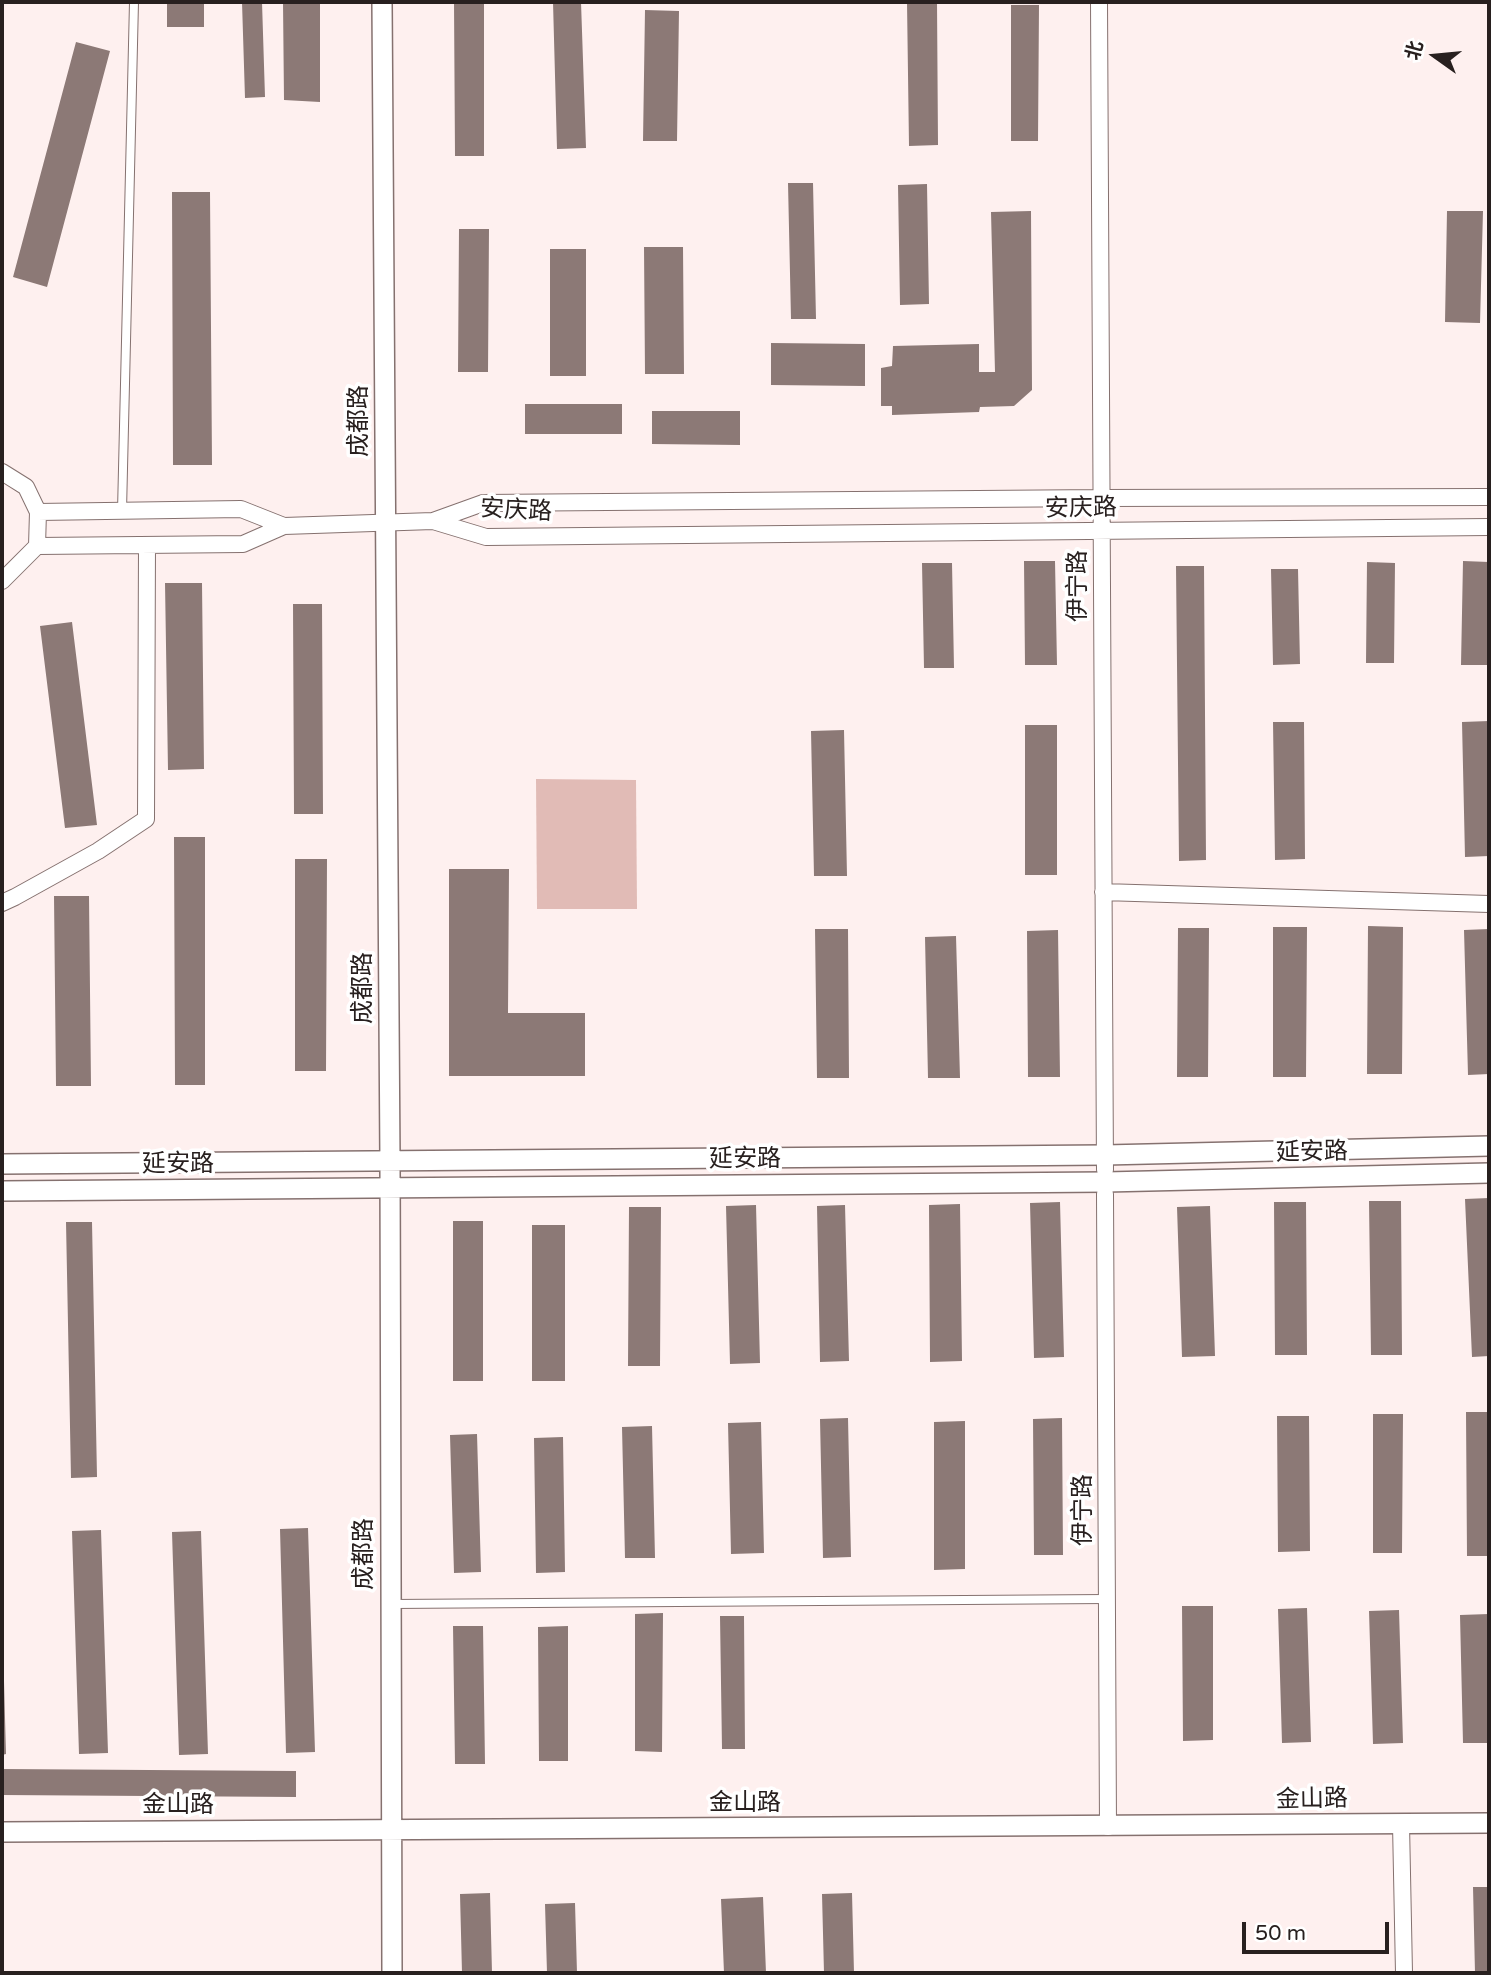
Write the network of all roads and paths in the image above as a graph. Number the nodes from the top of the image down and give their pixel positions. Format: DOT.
graph roads {
  1 [pos="134,2"];
  2 [pos="382,2"];
  3 [pos="1099,2"];
  4 [pos="2,472"];
  5 [pos="1489,497"];
  6 [pos="1102,498"];
  7 [pos="122,511"];
  8 [pos="38,512"];
  9 [pos="433,521"];
  10 [pos="385,523"];
  11 [pos="285,526"];
  12 [pos="1489,527"];
  13 [pos="1102,531"];
  14 [pos="147,545"];
  15 [pos="37,546"];
  16 [pos="2,581"];
  17 [pos="1103,892"];
  18 [pos="2,903"];
  19 [pos="1489,904"];
  20 [pos="1489,1146"];
  21 [pos="390,1161"];
  22 [pos="1105,1163"];
  23 [pos="2,1164"];
  24 [pos="1489,1174"];
  25 [pos="390,1188"];
  26 [pos="2,1191"];
  27 [pos="1105,1194"];
  28 [pos="1107,1599"];
  29 [pos="390,1604"];
  30 [pos="1489,1823"];
  31 [pos="1401,1824"];
  32 [pos="1108,1827"];
  33 [pos="390,1830"];
  34 [pos="2,1832"];
  35 [pos="392,1973"];
  36 [pos="1404,1973"];
  1 -- 7 [label="lane"];
  2 -- 10 [label="street, 成都路"];
  3 -- 6 [label="street, 伊宁路"];
  4 -- 8 [label="street"];
  5 -- 6 [label="street, 安庆路"];
  6 -- 9 [label="street, 安庆路"];
  6 -- 13 [label="street, 伊宁路"];
  7 -- 8 [label="street"];
  7 -- 11 [label="street"];
  8 -- 15 [label="street"];
  9 -- 10 [label="street"];
  9 -- 13 [label="street, 安庆路"];
  10 -- 11 [label="street"];
  10 -- 21 [label="street, 成都路"];
  11 -- 14 [label="street"];
  12 -- 13 [label="street, 安庆路"];
  13 -- 17 [label="street, 伊宁路"];
  14 -- 15 [label="street"];
  14 -- 18 [label="street"];
  15 -- 16 [label="street"];
  17 -- 19 [label="street"];
  17 -- 22 [label="street, 伊宁路"];
  20 -- 22 [label="street, 延安路"];
  21 -- 22 [label="street, 延安路"];
  21 -- 23 [label="street, 延安路"];
  21 -- 25 [label="street, 成都路"];
  24 -- 25 [label="street, 延安路"];
  25 -- 26 [label="street, 延安路"];
  25 -- 29 [label="street, 成都路"];
  27 -- 28 [label="street, 伊宁路"];
  28 -- 29 [label="lane"];
  28 -- 32 [label="street, 伊宁路"];
  29 -- 33 [label="street, 成都路"];
  30 -- 31 [label="street, 金山路"];
  31 -- 32 [label="street, 金山路"];
  31 -- 36 [label="street"];
  32 -- 33 [label="street, 金山路"];
  33 -- 34 [label="street, 金山路"];
  33 -- 35 [label="street, 成都路"];
}
